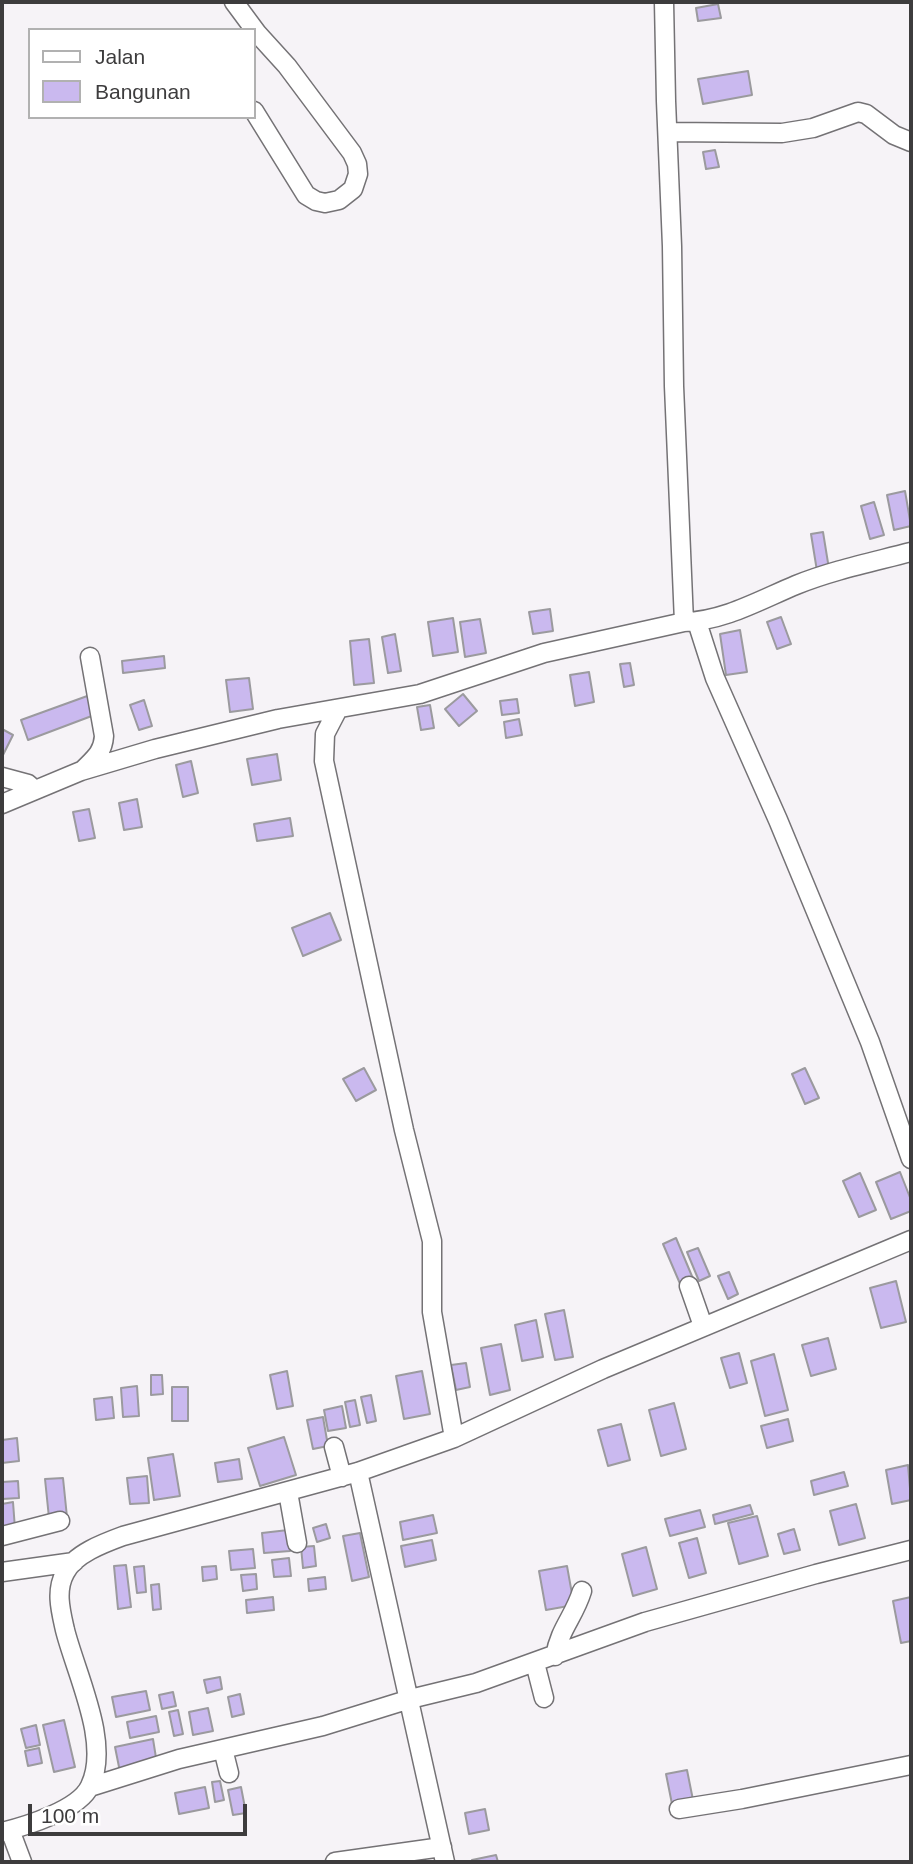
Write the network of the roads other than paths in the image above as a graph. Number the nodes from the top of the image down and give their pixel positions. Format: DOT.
graph roads {
  1 [pos="234,2"];
  2 [pos="664,2"];
  3 [pos="248,26"];
  4 [pos="256,34"];
  5 [pos="256,114"];
  6 [pos="668,132"];
  7 [pos="911,142"];
  8 [pos="911,552"];
  9 [pos="690,622"];
  10 [pos="90,657"];
  11 [pos="338,709"];
  12 [pos="82,771"];
  13 [pos="2,777"];
  14 [pos="35,790"];
  15 [pos="2,804"];
  16 [pos="911,1159"];
  17 [pos="911,1240"];
  18 [pos="689,1286"];
  19 [pos="703,1326"];
  20 [pos="454,1438"];
  21 [pos="334,1447"];
  22 [pos="350,1474"];
  23 [pos="288,1492"];
  24 [pos="60,1521"];
  25 [pos="2,1536"];
  26 [pos="297,1543"];
  27 [pos="911,1550"];
  28 [pos="74,1562"];
  29 [pos="2,1572"];
  30 [pos="582,1591"];
  31 [pos="555,1656"];
  32 [pos="535,1663"];
  33 [pos="544,1698"];
  34 [pos="410,1699"];
  35 [pos="223,1749"];
  36 [pos="911,1765"];
  37 [pos="229,1773"];
  38 [pos="90,1787"];
  39 [pos="679,1809"];
  40 [pos="6,1831"];
  41 [pos="444,1855"];
  42 [pos="22,1862"];
  43 [pos="335,1862"];
  1 -- 3 [label="street"];
  2 -- 6 [label="street"];
  4 -- 5 [label="street"];
  6 -- 7 [label="street"];
  6 -- 9 [label="street"];
  8 -- 9 [label="street"];
  9 -- 11 [label="street"];
  9 -- 16 [label="street"];
  10 -- 12 [label="street"];
  11 -- 12 [label="street"];
  11 -- 20 [label="street"];
  12 -- 14 [label="street"];
  13 -- 14 [label="street"];
  14 -- 15 [label="street"];
  17 -- 19 [label="street"];
  18 -- 19 [label="street"];
  19 -- 20 [label="street"];
  20 -- 22 [label="street"];
  21 -- 22 [label="street"];
  22 -- 23 [label="street"];
  22 -- 34 [label="street"];
  23 -- 26 [label="street"];
  23 -- 28 [label="street"];
  24 -- 25 [label="street"];
  27 -- 31 [label="street"];
  28 -- 29 [label="street"];
  28 -- 38 [label="street"];
  30 -- 31 [label="street"];
  31 -- 32 [label="street"];
  32 -- 33 [label="street"];
  32 -- 34 [label="street"];
  34 -- 35 [label="street"];
  34 -- 41 [label="street"];
  35 -- 37 [label="street"];
  35 -- 38 [label="street"];
  36 -- 39 [label="street"];
  38 -- 40 [label="street"];
  40 -- 42 [label="street"];
  41 -- 43 [label="street"];
}
